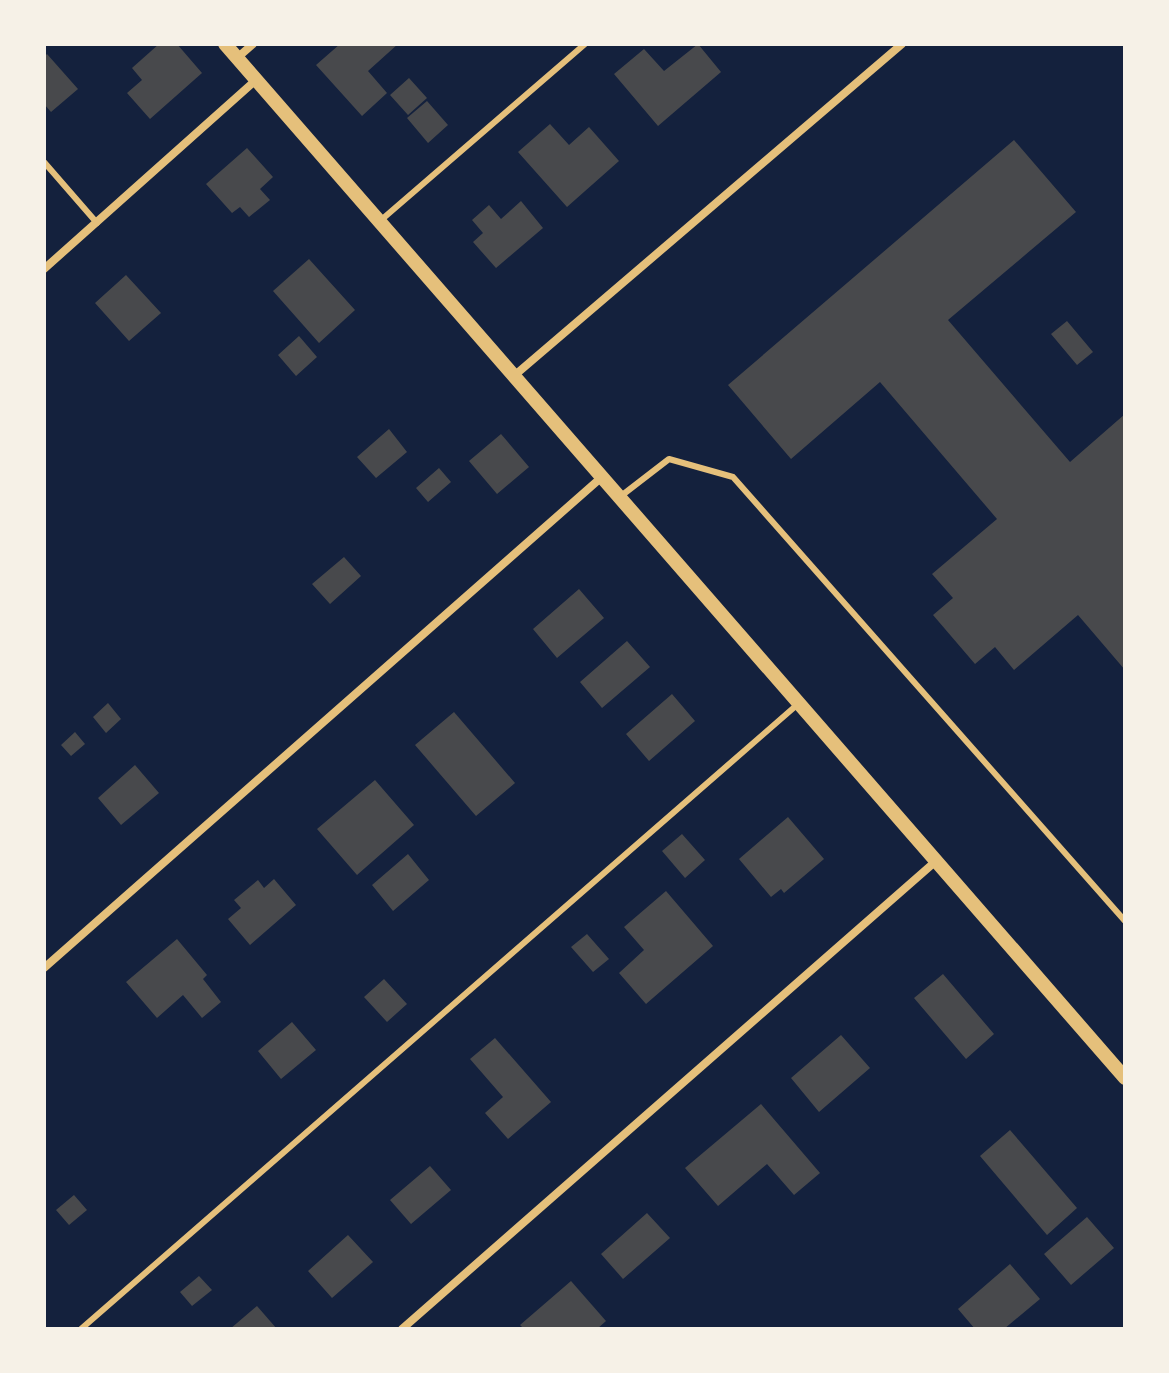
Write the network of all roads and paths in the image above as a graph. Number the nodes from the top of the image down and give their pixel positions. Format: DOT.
graph roads {
  1 [pos="225,44"];
  2 [pos="253,44"];
  3 [pos="585,44"];
  4 [pos="902,44"];
  5 [pos="237,58"];
  6 [pos="256,80"];
  7 [pos="44,162"];
  8 [pos="380,221"];
  9 [pos="97,223"];
  10 [pos="44,269"];
  11 [pos="515,375"];
  12 [pos="603,476"];
  13 [pos="621,496"];
  14 [pos="798,704"];
  15 [pos="936,861"];
  16 [pos="1125,921"];
  17 [pos="44,968"];
  18 [pos="1125,1078"];
  19 [pos="81,1329"];
  20 [pos="402,1329"];
  1 -- 5 [label="street"];
  2 -- 5 [label="street"];
  3 -- 8 [label="lane"];
  4 -- 11 [label="street"];
  5 -- 6 [label="street"];
  6 -- 8 [label="street"];
  6 -- 9 [label="street"];
  7 -- 9 [label="lane"];
  8 -- 11 [label="street"];
  9 -- 10 [label="street"];
  11 -- 12 [label="street"];
  12 -- 13 [label="street"];
  12 -- 17 [label="street"];
  13 -- 14 [label="street"];
  13 -- 16 [label="lane"];
  14 -- 15 [label="street"];
  14 -- 19 [label="lane"];
  15 -- 18 [label="street"];
  15 -- 20 [label="street"];
}
